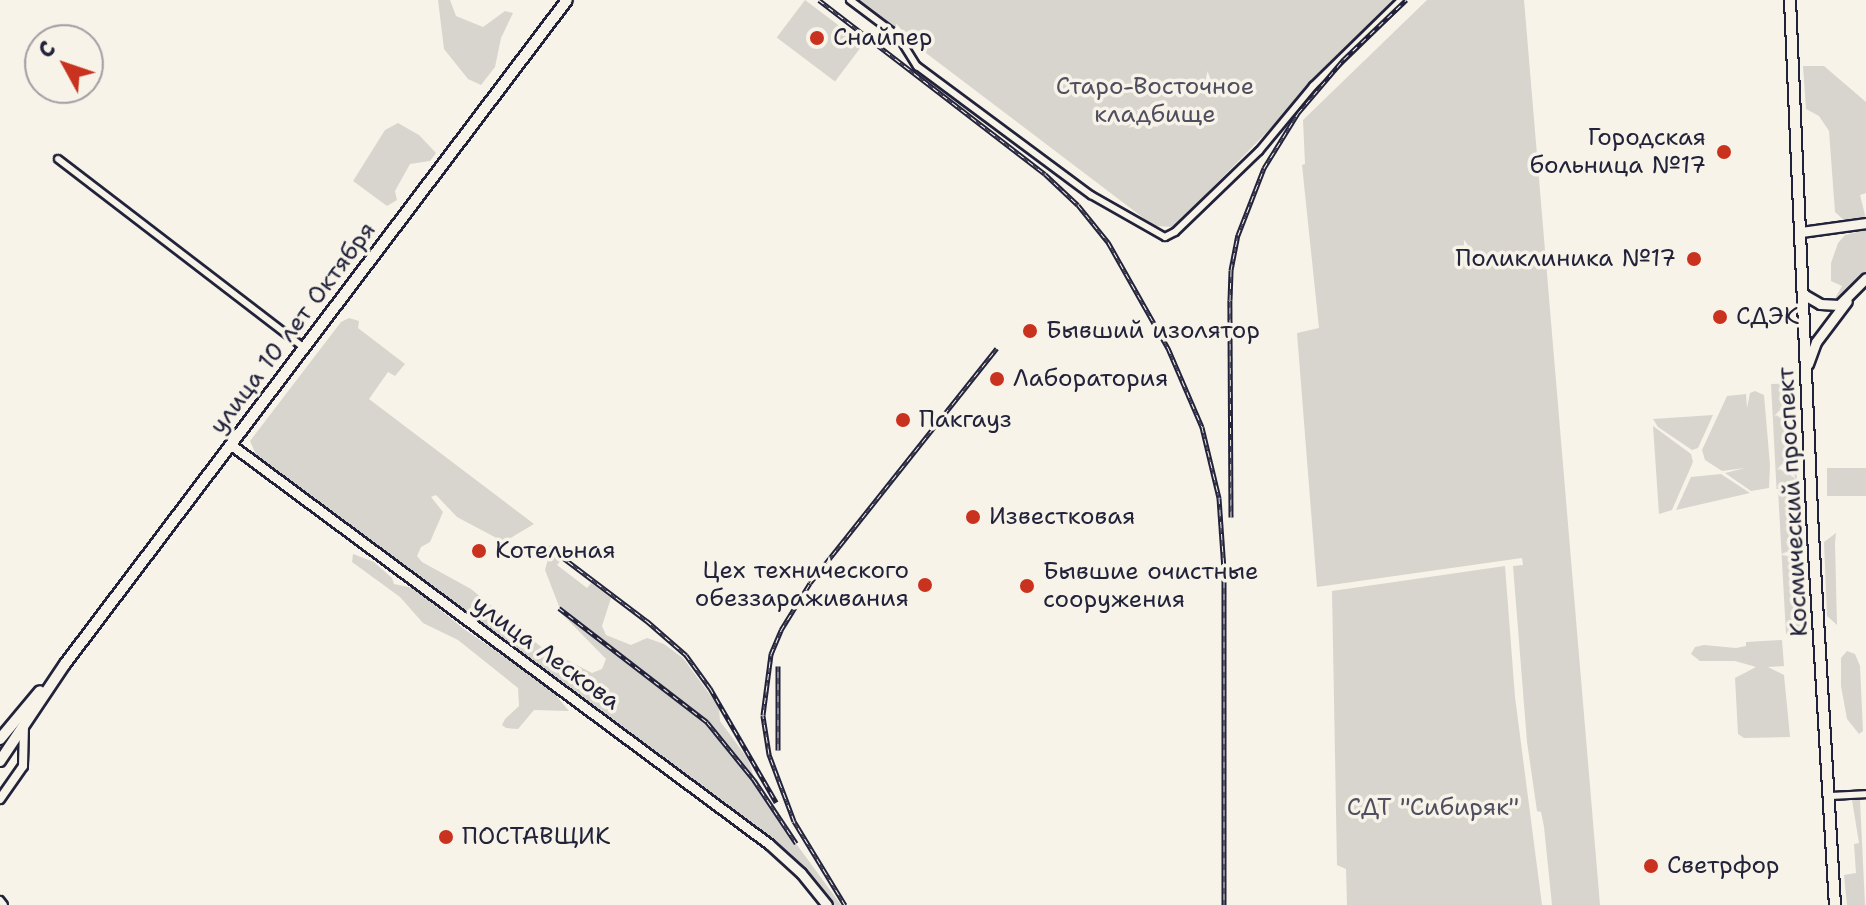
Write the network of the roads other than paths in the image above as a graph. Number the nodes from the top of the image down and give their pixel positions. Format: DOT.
graph roads {
  1 [pos="570,0"];
  2 [pos="850,0"];
  3 [pos="1401,0"];
  4 [pos="1790,0"];
  5 [pos="58,159"];
  6 [pos="1866,223"];
  7 [pos="1801,232"];
  8 [pos="1866,278"];
  9 [pos="1803,294"];
  10 [pos="1847,301"];
  11 [pos="302,346"];
  12 [pos="1806,371"];
  13 [pos="230,444"];
  14 [pos="61,669"];
  15 [pos="24,725"];
  16 [pos="0,739"];
  17 [pos="0,761"];
  18 [pos="1866,794"];
  19 [pos="1829,796"];
  20 [pos="0,799"];
  21 [pos="0,900"];
  22 [pos="4,905"];
  23 [pos="827,905"];
  24 [pos="1835,905"];
  1 -- 11 [label="main road, улица 10 лет Октября"];
  2 -- 3 [label="street"];
  4 -- 7 [label="main road, Космический проспект"];
  5 -- 11 [label="street"];
  6 -- 7 [label="main road"];
  7 -- 9 [label="main road, Космический проспект"];
  8 -- 10 [label="main road"];
  9 -- 10 [label="main road"];
  9 -- 12 [label="main road, Космический проспект"];
  10 -- 12 [label="main road"];
  11 -- 13 [label="main road, улица 10 лет Октября"];
  12 -- 19 [label="main road, Космический проспект"];
  13 -- 14 [label="main road, улица 10 лет Октября"];
  13 -- 23 [label="main road, улица Лескова"];
  14 -- 15 [label="main road, улица 10 лет Октября"];
  14 -- 16 [label="main road, улица 10 лет Октября"];
  15 -- 17 [label="main road, улица 10 лет Октября"];
  15 -- 20 [label="street"];
  18 -- 19 [label="street"];
  19 -- 24 [label="main road, Космический проспект"];
  21 -- 22 [label="street"];
}
